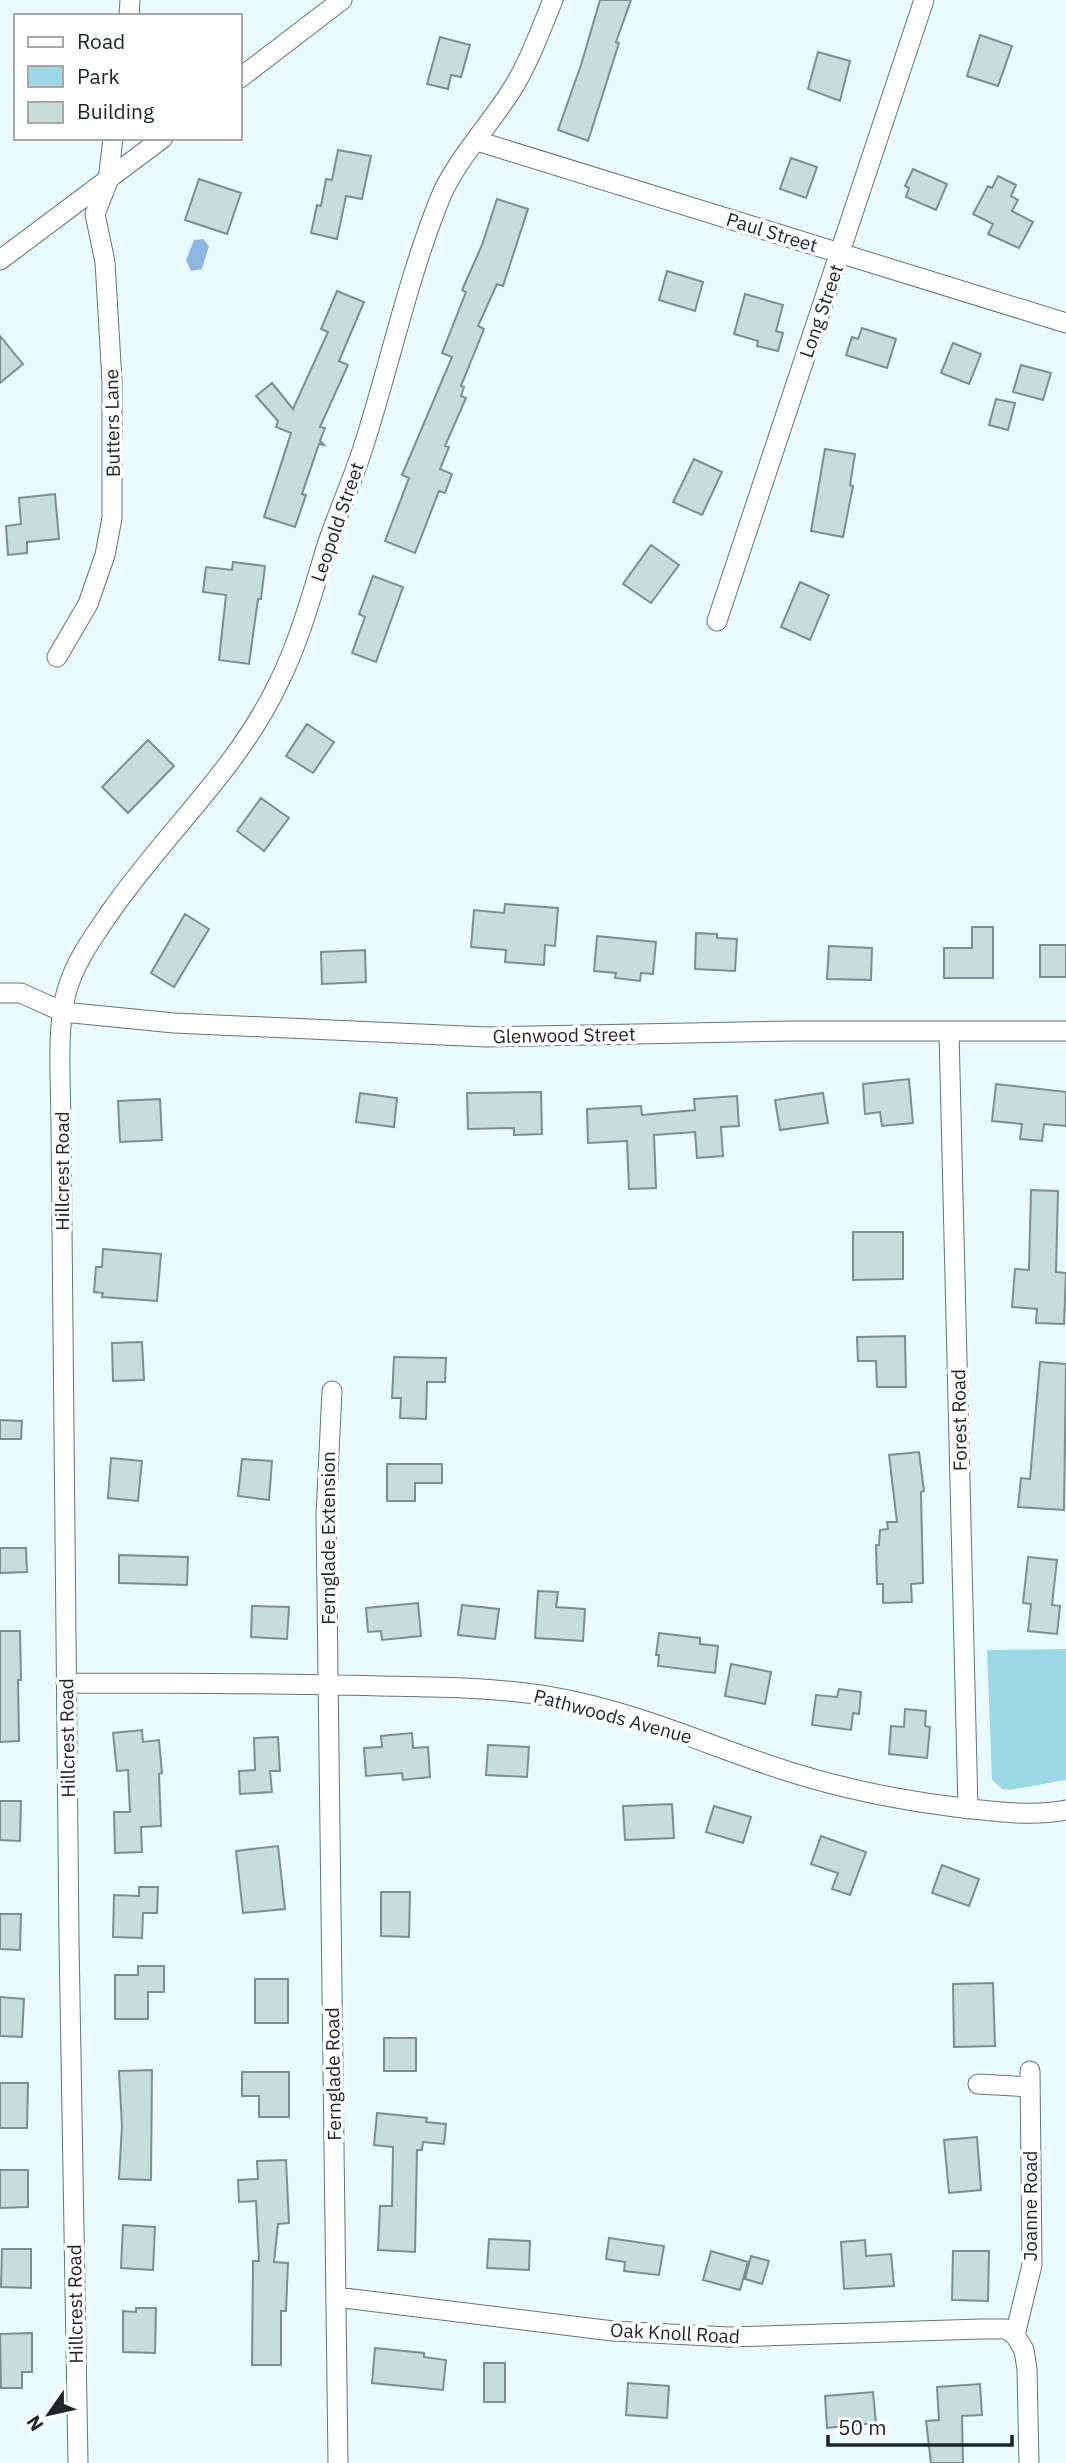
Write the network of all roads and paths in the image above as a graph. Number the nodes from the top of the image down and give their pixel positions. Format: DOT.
graph roads {
  1 [pos="342,0"];
  2 [pos="553,0"];
  3 [pos="924,0"];
  4 [pos="242,76"];
  5 [pos="113,140"];
  6 [pos="160,140"];
  7 [pos="477,141"];
  8 [pos="108,181"];
  9 [pos="841,253"];
  10 [pos="0,260"];
  11 [pos="1066,323"];
  12 [pos="717,621"];
  13 [pos="57,657"];
  14 [pos="0,993"];
  15 [pos="63,1012"];
  16 [pos="1066,1031"];
  17 [pos="949,1032"];
  18 [pos="331,1391"];
  19 [pos="66,1683"];
  20 [pos="328,1684"];
  21 [pos="968,1809"];
  22 [pos="1066,1810"];
  23 [pos="978,2084"];
  24 [pos="336,2297"];
  25 [pos="1015,2334"];
  26 [pos="78,2463"];
  27 [pos="338,2463"];
  28 [pos="1029,2463"];
  1 -- 4 [label="street"];
  2 -- 7 [label="street, Leopold Street"];
  3 -- 9 [label="street, Long Street"];
  5 -- 8 [label="street, Butters Lane"];
  6 -- 8 [label="street"];
  7 -- 9 [label="street, Paul Street"];
  7 -- 15 [label="street, Leopold Street"];
  8 -- 10 [label="street"];
  8 -- 13 [label="street, Butters Lane"];
  9 -- 11 [label="street, Paul Street"];
  9 -- 12 [label="street, Long Street"];
  14 -- 15 [label="street, Glenwood Street"];
  15 -- 17 [label="street, Glenwood Street"];
  15 -- 19 [label="street, Hillcrest Road"];
  16 -- 17 [label="street, Glenwood Street"];
  17 -- 21 [label="street, Forest Road"];
  18 -- 20 [label="street, Fernglade Extension"];
  19 -- 20 [label="street, Pathwoods Avenue"];
  19 -- 26 [label="street, Hillcrest Road"];
  20 -- 21 [label="street, Pathwoods Avenue"];
  20 -- 24 [label="street, Fernglade Road"];
  21 -- 22 [label="street, Pathwoods Avenue"];
  23 -- 25 [label="street, Joanne Road"];
  24 -- 25 [label="street, Oak Knoll Road"];
  24 -- 27 [label="street, Fernglade Road"];
  25 -- 28 [label="street"];
}
